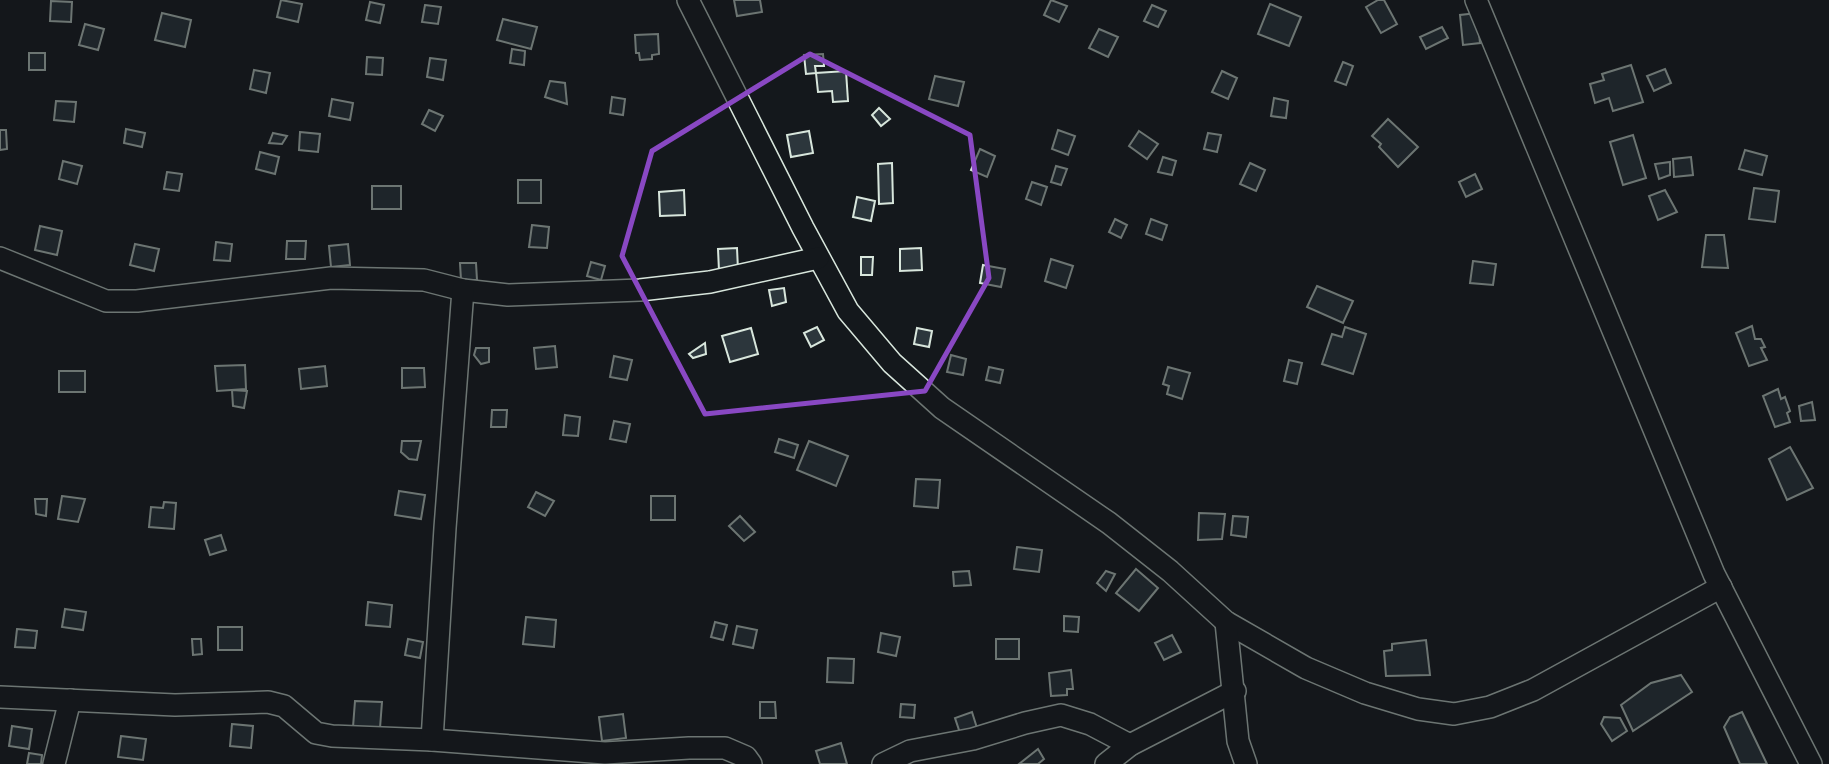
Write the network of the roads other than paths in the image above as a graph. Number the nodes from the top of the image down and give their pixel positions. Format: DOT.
graph roads {
  1 [pos="688,0"];
  2 [pos="1476,0"];
  3 [pos="0,258"];
  4 [pos="818,258"];
  5 [pos="463,290"];
  6 [pos="1721,587"];
  7 [pos="1226,622"];
  8 [pos="1235,691"];
  9 [pos="0,697"];
  10 [pos="70,700"];
  11 [pos="432,740"];
  12 [pos="1130,745"];
  13 [pos="54,764"];
  14 [pos="751,764"];
  15 [pos="883,764"];
  16 [pos="1106,764"];
  17 [pos="1246,764"];
  18 [pos="1811,764"];
  1 -- 4 [label="street"];
  2 -- 6 [label="street"];
  3 -- 5 [label="street"];
  4 -- 5 [label="street"];
  4 -- 7 [label="street"];
  5 -- 11 [label="street"];
  6 -- 7 [label="street"];
  6 -- 18 [label="street"];
  7 -- 8 [label="street"];
  8 -- 12 [label="street"];
  8 -- 17 [label="street"];
  9 -- 10 [label="street"];
  10 -- 11 [label="street"];
  10 -- 13 [label="street"];
  11 -- 14 [label="street"];
  12 -- 15 [label="street"];
  12 -- 16 [label="street"];
}
